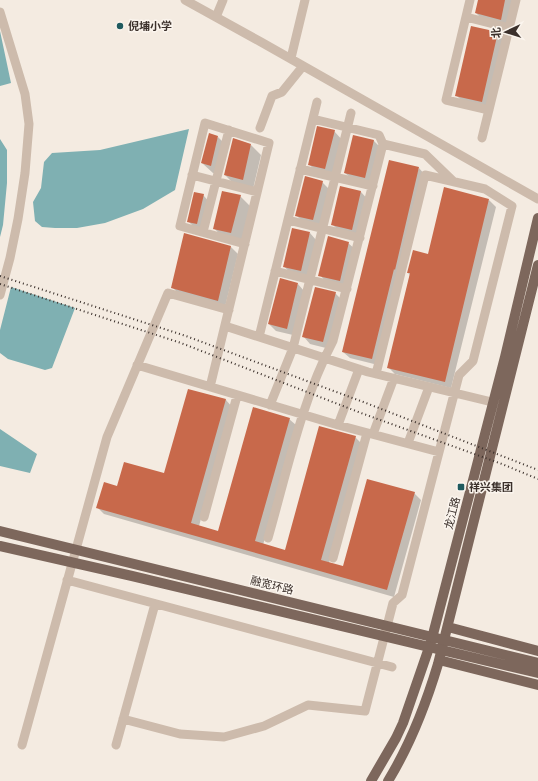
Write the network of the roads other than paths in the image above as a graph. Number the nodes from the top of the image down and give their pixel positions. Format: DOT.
graph roads {
  1 [pos="185,0"];
  2 [pos="223,0"];
  3 [pos="305,0"];
  4 [pos="470,0"];
  5 [pos="516,0"];
  6 [pos="0,12"];
  7 [pos="216,16"];
  8 [pos="466,18"];
  9 [pos="509,28"];
  10 [pos="291,58"];
  11 [pos="303,66"];
  12 [pos="317,102"];
  13 [pos="489,110"];
  14 [pos="351,113"];
  15 [pos="313,119"];
  16 [pos="260,128"];
  17 [pos="348,128"];
  18 [pos="229,130"];
  19 [pos="482,138"];
  20 [pos="383,144"];
  21 [pos="300,168"];
  22 [pos="192,175"];
  23 [pos="335,177"];
  24 [pos="216,181"];
  25 [pos="454,182"];
  26 [pos="373,186"];
  27 [pos="257,192"];
  28 [pos="538,199"];
  29 [pos="538,218"];
  30 [pos="288,220"];
  31 [pos="322,229"];
  32 [pos="203,232"];
  33 [pos="360,238"];
  34 [pos="245,244"];
  35 [pos="538,265"];
  36 [pos="275,271"];
  37 [pos="310,280"];
  38 [pos="346,289"];
  39 [pos="0,295"];
  40 [pos="229,310"];
  41 [pos="225,326"];
  42 [pos="259,337"];
  43 [pos="292,348"];
  44 [pos="324,358"];
  45 [pos="137,365"];
  46 [pos="359,369"];
  47 [pos="376,374"];
  48 [pos="394,378"];
  49 [pos="210,387"];
  50 [pos="429,387"];
  51 [pos="454,393"];
  52 [pos="237,396"];
  53 [pos="492,402"];
  54 [pos="270,405"];
  55 [pos="303,415"];
  56 [pos="338,425"];
  57 [pos="370,434"];
  58 [pos="408,444"];
  59 [pos="439,452"];
  60 [pos="204,517"];
  61 [pos="0,531"];
  62 [pos="268,538"];
  63 [pos="0,546"];
  64 [pos="333,558"];
  65 [pos="67,580"];
  66 [pos="155,604"];
  67 [pos="448,627"];
  68 [pos="538,651"];
  69 [pos="439,660"];
  70 [pos="538,663"];
  71 [pos="377,664"];
  72 [pos="392,667"];
  73 [pos="538,673"];
  74 [pos="538,685"];
  75 [pos="123,719"];
  76 [pos="22,745"];
  77 [pos="116,745"];
  78 [pos="371,781"];
  79 [pos="389,781"];
  1 -- 7 [label="street"];
  2 -- 7 [label="street"];
  3 -- 10 [label="street"];
  4 -- 8 [label="street"];
  5 -- 9 [label="street"];
  6 -- 39 [label="street"];
  7 -- 10 [label="street"];
  8 -- 9 [label="street"];
  8 -- 13 [label="street"];
  9 -- 13 [label="street"];
  10 -- 11 [label="street"];
  11 -- 16 [label="street"];
  11 -- 28 [label="street"];
  12 -- 15 [label="street"];
  13 -- 19 [label="street"];
  14 -- 17 [label="street"];
  15 -- 17 [label="street"];
  15 -- 21 [label="street"];
  17 -- 20 [label="street"];
  17 -- 23 [label="street"];
  18 -- 22 [label="street"];
  18 -- 24 [label="street"];
  18 -- 27 [label="street"];
  20 -- 25 [label="street"];
  20 -- 26 [label="street"];
  21 -- 23 [label="street"];
  21 -- 30 [label="street"];
  22 -- 24 [label="street"];
  22 -- 32 [label="street"];
  23 -- 26 [label="street"];
  23 -- 31 [label="street"];
  24 -- 27 [label="street"];
  24 -- 32 [label="street"];
  25 -- 47 [label="street"];
  25 -- 51 [label="street"];
  26 -- 33 [label="street"];
  27 -- 34 [label="street"];
  29 -- 53 [label="main road, 龙江路"];
  30 -- 31 [label="street"];
  30 -- 36 [label="street"];
  31 -- 33 [label="street"];
  31 -- 37 [label="street"];
  32 -- 34 [label="street"];
  33 -- 38 [label="street"];
  34 -- 40 [label="street"];
  35 -- 67 [label="main road"];
  36 -- 37 [label="street"];
  36 -- 42 [label="street"];
  37 -- 38 [label="street"];
  37 -- 43 [label="street"];
  38 -- 44 [label="street"];
  40 -- 41 [label="street"];
  40 -- 45 [label="street"];
  41 -- 42 [label="street"];
  41 -- 49 [label="street"];
  42 -- 43 [label="street"];
  43 -- 44 [label="street"];
  43 -- 54 [label="street"];
  44 -- 46 [label="street"];
  44 -- 55 [label="street"];
  45 -- 49 [label="street"];
  45 -- 65 [label="street"];
  46 -- 47 [label="street"];
  46 -- 56 [label="street"];
  47 -- 48 [label="street"];
  48 -- 50 [label="street"];
  48 -- 57 [label="street"];
  49 -- 52 [label="street"];
  50 -- 51 [label="street"];
  50 -- 58 [label="street"];
  51 -- 53 [label="street"];
  51 -- 59 [label="street"];
  52 -- 54 [label="street"];
  52 -- 60 [label="street"];
  53 -- 78 [label="main road, 龙江路"];
  54 -- 55 [label="street"];
  55 -- 56 [label="street"];
  55 -- 62 [label="street"];
  56 -- 57 [label="street"];
  57 -- 58 [label="street"];
  57 -- 64 [label="street"];
  58 -- 59 [label="street"];
  59 -- 71 [label="street"];
  61 -- 70 [label="main road, 融宽环路, bridge"];
  63 -- 73 [label="main road, bridge"];
  65 -- 66 [label="street"];
  65 -- 76 [label="street"];
  66 -- 71 [label="street"];
  66 -- 75 [label="street"];
  67 -- 68 [label="main road"];
  67 -- 69 [label="main road"];
  69 -- 74 [label="main road"];
  69 -- 79 [label="main road"];
  71 -- 72 [label="street"];
  71 -- 75 [label="street"];
  75 -- 77 [label="street"];
}
